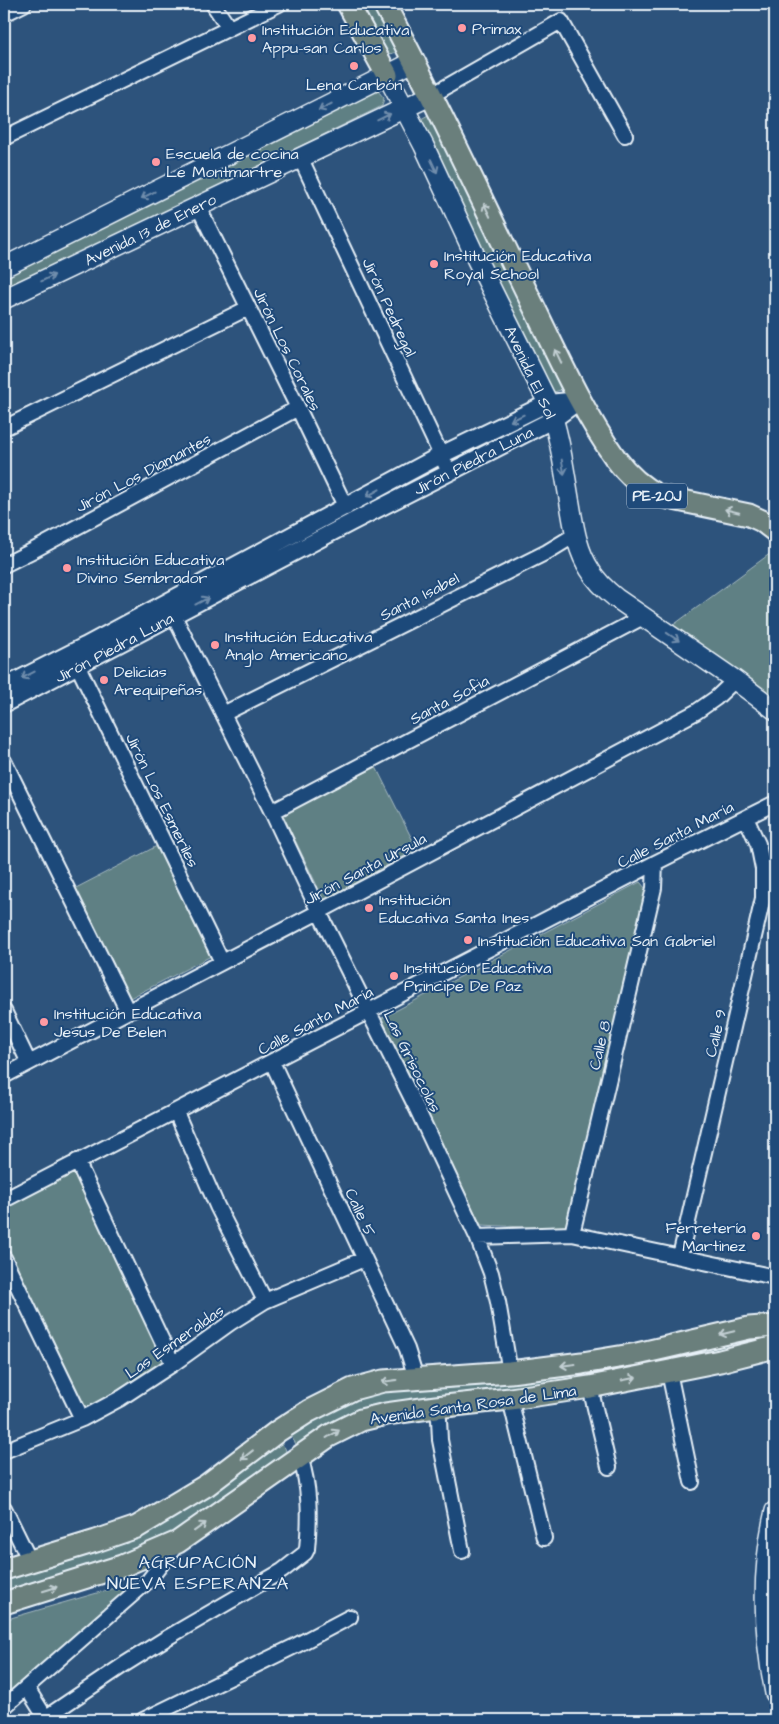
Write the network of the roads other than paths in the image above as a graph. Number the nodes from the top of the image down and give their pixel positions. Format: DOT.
graph roads {
  1 [pos="24,4"];
  2 [pos="213,4"];
  3 [pos="279,4"];
  4 [pos="348,4"];
  5 [pos="384,4"];
  6 [pos="4,14"];
  7 [pos="229,28"];
  8 [pos="415,61"];
  9 [pos="387,75"];
  10 [pos="432,95"];
  11 [pos="404,107"];
  12 [pos="625,135"];
  13 [pos="4,138"];
  14 [pos="300,157"];
  15 [pos="198,206"];
  16 [pos="4,267"];
  17 [pos="4,299"];
  18 [pos="248,308"];
  19 [pos="580,400"];
  20 [pos="298,408"];
  21 [pos="551,411"];
  22 [pos="4,428"];
  23 [pos="441,456"];
  24 [pos="449,472"];
  25 [pos="346,508"];
  26 [pos="774,526"];
  27 [pos="575,535"];
  28 [pos="4,565"];
  29 [pos="174,616"];
  30 [pos="643,617"];
  31 [pos="74,660"];
  32 [pos="735,680"];
  33 [pos="4,687"];
  34 [pos="4,704"];
  35 [pos="775,710"];
  36 [pos="223,714"];
  37 [pos="4,761"];
  38 [pos="775,803"];
  39 [pos="272,812"];
  40 [pos="746,818"];
  41 [pos="655,863"];
  42 [pos="319,912"];
  43 [pos="222,962"];
  44 [pos="127,1010"];
  45 [pos="4,1011"];
  46 [pos="368,1012"];
  47 [pos="272,1062"];
  48 [pos="29,1063"];
  49 [pos="4,1076"];
  50 [pos="176,1112"];
  51 [pos="77,1161"];
  52 [pos="4,1200"];
  53 [pos="572,1234"];
  54 [pos="477,1237"];
  55 [pos="680,1256"];
  56 [pos="4,1258"];
  57 [pos="364,1260"];
  58 [pos="775,1277"];
  59 [pos="265,1301"];
  60 [pos="775,1326"];
  61 [pos="775,1347"];
  62 [pos="173,1364"];
  63 [pos="510,1372"];
  64 [pos="669,1372"];
  65 [pos="416,1378"];
  66 [pos="590,1387"];
  67 [pos="510,1399"];
  68 [pos="436,1407"];
  69 [pos="82,1419"];
  70 [pos="278,1431"];
  71 [pos="4,1451"];
  72 [pos="300,1456"];
  73 [pos="609,1467"];
  74 [pos="692,1482"];
  75 [pos="4,1508"];
  76 [pos="775,1511"];
  77 [pos="544,1538"];
  78 [pos="178,1542"];
  79 [pos="462,1551"];
  80 [pos="30,1561"];
  81 [pos="4,1569"];
  82 [pos="4,1603"];
  83 [pos="350,1616"];
  84 [pos="27,1688"];
  85 [pos="775,1693"];
  86 [pos="4,1707"];
  87 [pos="46,1719"];
  88 [pos="143,1720"];
  1 -- 6 [label="street"];
  2 -- 7 [label="street"];
  3 -- 7 [label="street"];
  4 -- 9 [label="main road, Avenida El Sol"];
  5 -- 8 [label="main road, Avenida El Sol / PE-20J"];
  7 -- 13 [label="street"];
  8 -- 9 [label="main road, Avenida 13 de Enero"];
  8 -- 10 [label="main road, Avenida El Sol / PE-20J"];
  9 -- 11 [label="main road, Avenida El Sol"];
  9 -- 16 [label="main road, Avenida 13 de Enero, one-way"];
  10 -- 11 [label="main road, Avenida 13 de Enero"];
  10 -- 12 [label="street"];
  19 -- 10 [label="main road, Avenida El Sol / PE-20J, one-way"];
  14 -- 11 [label="main road, Avenida 13 de Enero, one-way"];
  11 -- 21 [label="main road, Avenida El Sol, one-way"];
  14 -- 15 [label="main road, Avenida 13 de Enero"];
  14 -- 23 [label="street, Jirón Pedregal"];
  17 -- 15 [label="main road, Avenida 13 de Enero, one-way"];
  15 -- 18 [label="street, Jirón Los Corales"];
  18 -- 20 [label="street, Jirón Los Corales"];
  18 -- 22 [label="street"];
  19 -- 21 [label="street, Jirón Piedra Luna"];
  26 -- 19 [label="main road, Avenida El Sol / PE-20J, one-way"];
  20 -- 25 [label="street, Jirón Los Corales"];
  20 -- 28 [label="street, Jirón Los Diamantes"];
  21 -- 23 [label="street, Jirón Piedra Luna, one-way"];
  21 -- 24 [label="street, Jirón Piedra Luna"];
  21 -- 27 [label="main road, Avenida El Sol, one-way"];
  23 -- 24 [label="street, Jirón Pedregal"];
  23 -- 25 [label="street, Jirón Piedra Luna, one-way"];
  29 -- 24 [label="street, Jirón Piedra Luna, one-way"];
  25 -- 31 [label="street, Jirón Piedra Luna"];
  27 -- 30 [label="main road, Avenida El Sol"];
  27 -- 36 [label="street, Santa Isabel"];
  29 -- 31 [label="street, Jirón Piedra Luna"];
  29 -- 36 [label="street, Las Grisocolas"];
  30 -- 32 [label="main road, Avenida El Sol, one-way"];
  30 -- 39 [label="street, Santa Sofia"];
  31 -- 33 [label="street, Jirón Piedra Luna, one-way"];
  31 -- 34 [label="street, Jirón Piedra Luna"];
  31 -- 43 [label="street, Jirón Los Esmeriles"];
  32 -- 35 [label="main road, Avenida El Sol"];
  32 -- 42 [label="street, Jirón Santa Ursula"];
  36 -- 39 [label="street, Las Grisocolas"];
  37 -- 44 [label="street"];
  38 -- 40 [label="street, Calle Santa María"];
  39 -- 42 [label="street, Las Grisocolas"];
  40 -- 41 [label="street, Calle Santa María"];
  40 -- 55 [label="street, Calle 9"];
  41 -- 46 [label="street, Calle Santa María"];
  41 -- 53 [label="street, Calle 8"];
  42 -- 43 [label="street, Jirón Santa Ursula"];
  42 -- 46 [label="street, Las Grisocolas"];
  43 -- 44 [label="street, Jirón Santa Ursula"];
  44 -- 48 [label="street, Jirón Santa Ursula"];
  45 -- 48 [label="street"];
  46 -- 47 [label="street, Calle Santa María"];
  46 -- 54 [label="street, Las Grisocolas"];
  47 -- 50 [label="street, Calle Santa María"];
  47 -- 57 [label="street, Calle 5"];
  48 -- 49 [label="street, Jirón Santa Ursula"];
  50 -- 51 [label="street, Calle Santa María"];
  50 -- 59 [label="street"];
  51 -- 52 [label="street, Calle Santa María"];
  51 -- 62 [label="street"];
  53 -- 54 [label="street"];
  53 -- 55 [label="street"];
  54 -- 63 [label="street, Las Grisocolas"];
  55 -- 58 [label="street"];
  56 -- 69 [label="street"];
  57 -- 59 [label="street, Las Esmeraldas"];
  57 -- 65 [label="street, Calle 5"];
  59 -- 62 [label="street, Las Esmeraldas"];
  60 -- 63 [label="main road, Avenida Santa Rosa de Lima, one-way"];
  61 -- 64 [label="main road, Avenida Santa Rosa de Lima"];
  62 -- 69 [label="street, Las Esmeraldas"];
  63 -- 65 [label="main road, Avenida Santa Rosa de Lima"];
  66 -- 64 [label="main road, Avenida Santa Rosa de Lima, one-way"];
  64 -- 74 [label="street"];
  65 -- 70 [label="main road, Avenida Santa Rosa de Lima, one-way"];
  66 -- 67 [label="main road, Avenida Santa Rosa de Lima"];
  66 -- 73 [label="street"];
  67 -- 68 [label="main road, Avenida Santa Rosa de Lima"];
  67 -- 77 [label="street"];
  72 -- 68 [label="main road, Avenida Santa Rosa de Lima, one-way"];
  68 -- 79 [label="street"];
  69 -- 71 [label="street, Las Esmeraldas"];
  70 -- 72 [label="main road"];
  70 -- 80 [label="main road, Avenida Santa Rosa de Lima, one-way"];
  78 -- 72 [label="main road, Avenida Santa Rosa de Lima, one-way"];
  72 -- 87 [label="street"];
  75 -- 80 [label="street"];
  76 -- 85 [label="main road"];
  82 -- 78 [label="main road, Avenida Santa Rosa de Lima, one-way"];
  78 -- 84 [label="street"];
  80 -- 81 [label="main road, Avenida Santa Rosa de Lima"];
  83 -- 88 [label="street"];
  84 -- 86 [label="street"];
  84 -- 87 [label="street"];
}
